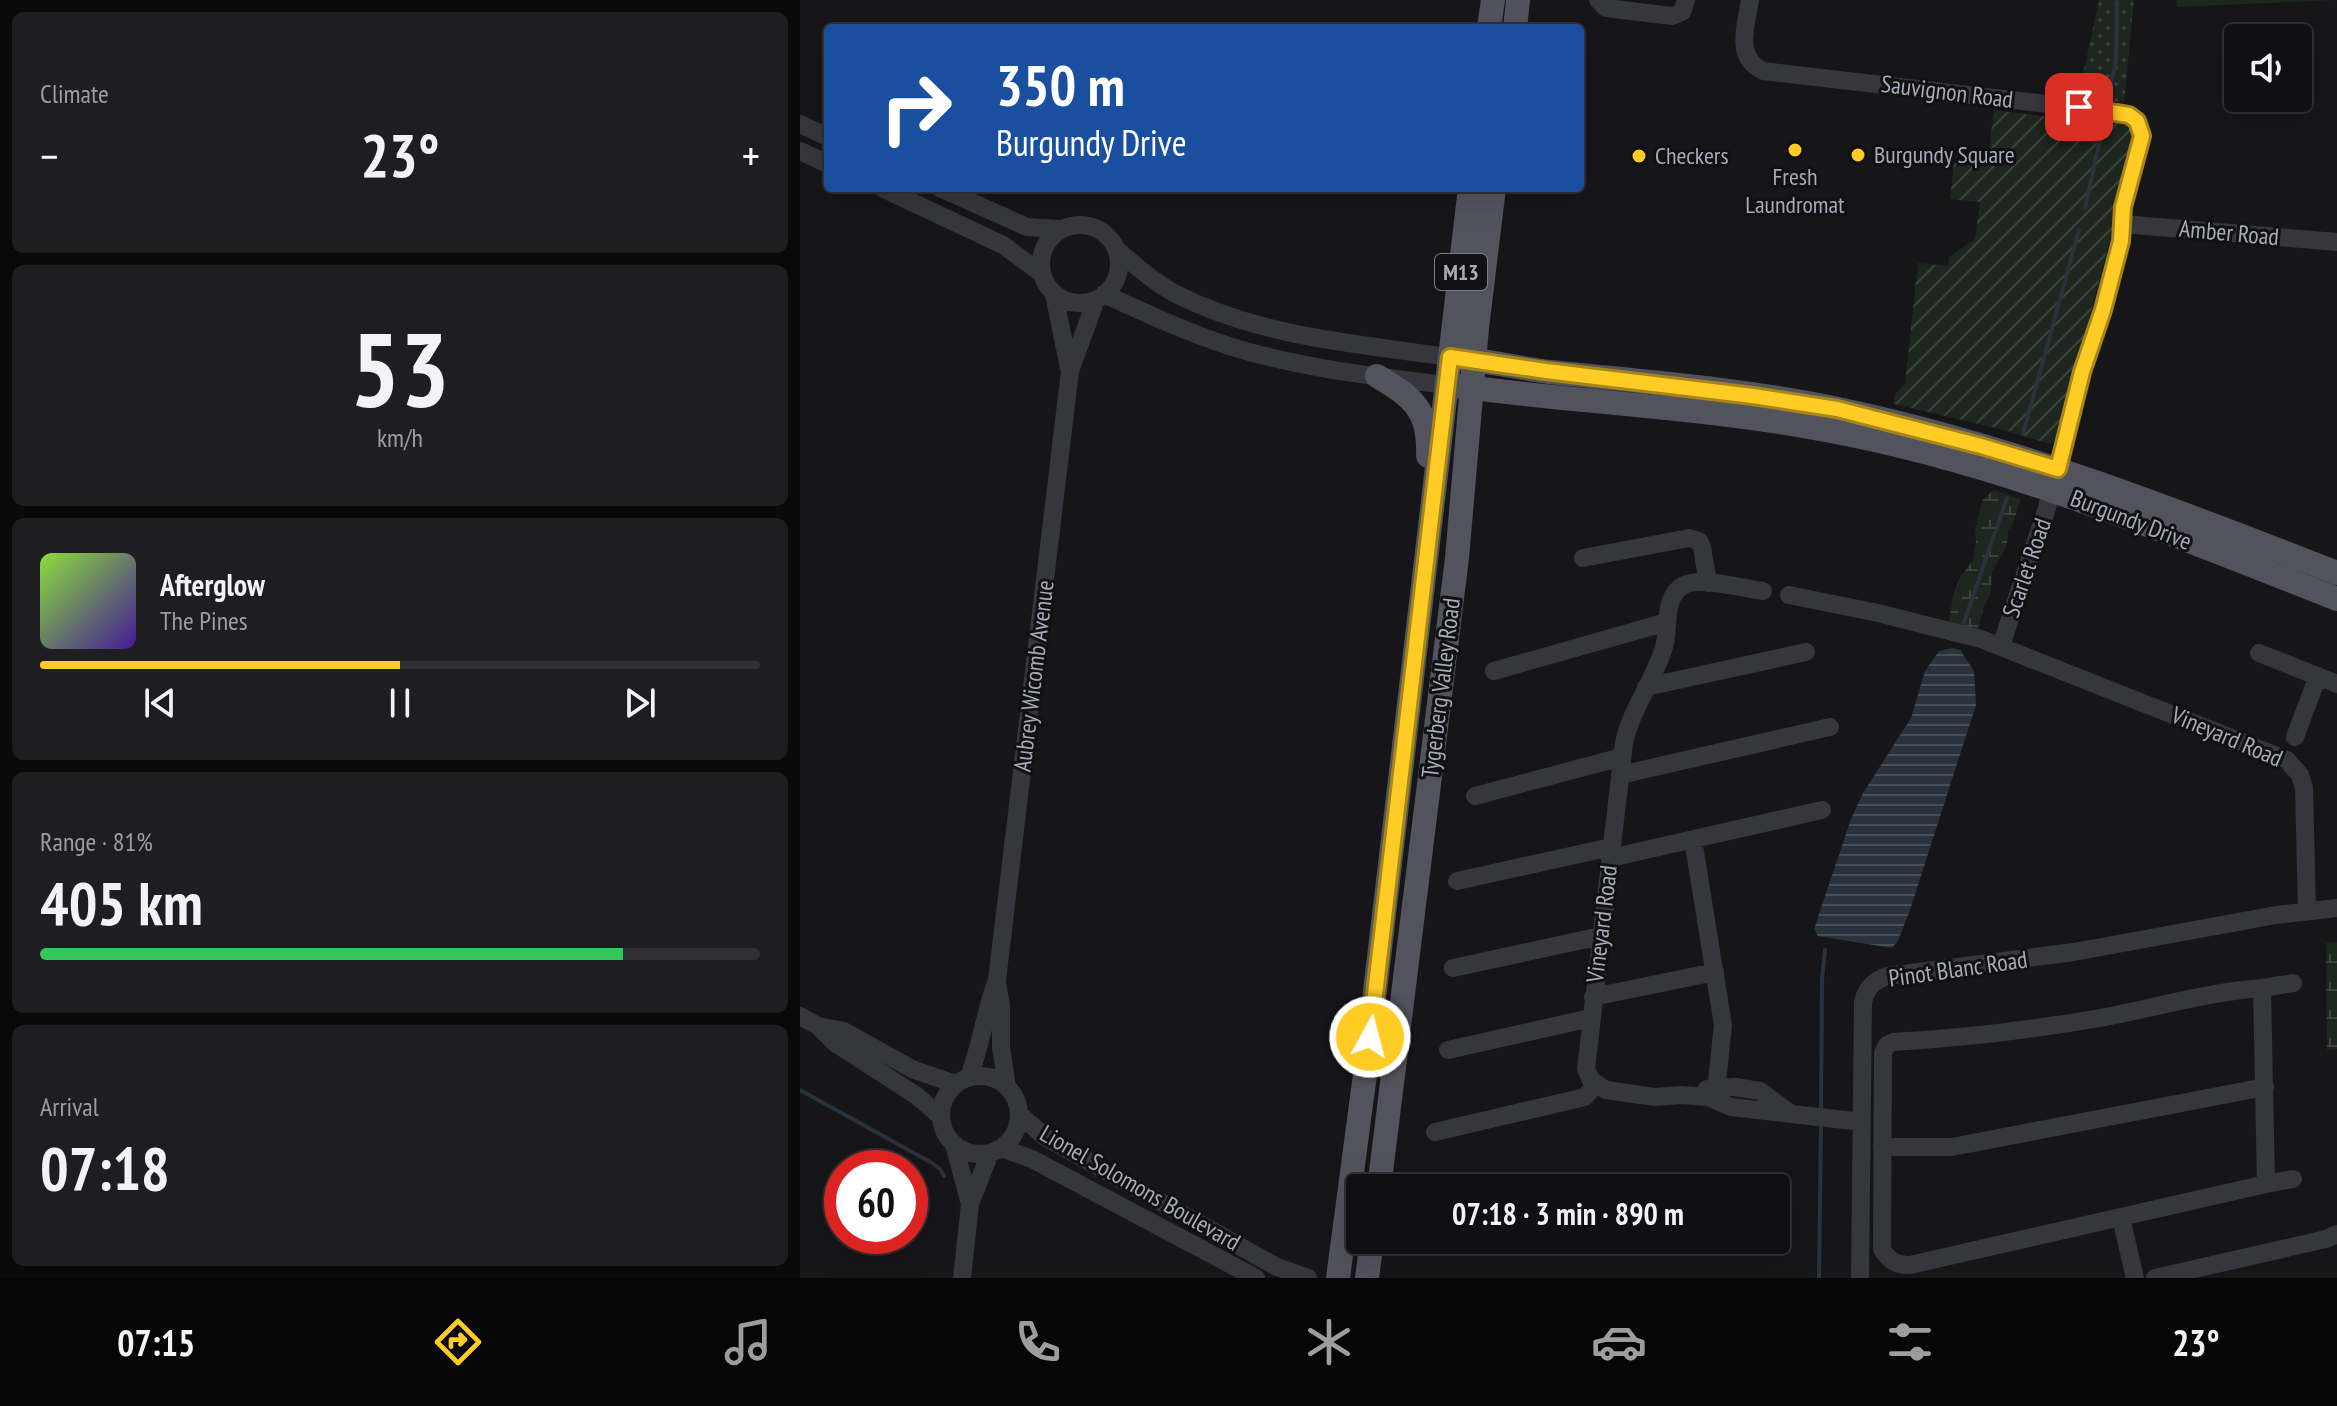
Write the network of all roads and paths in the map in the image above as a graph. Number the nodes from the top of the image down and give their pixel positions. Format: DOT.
graph roads {
  1 [pos="1493,0"];
  2 [pos="1518,0"];
  3 [pos="1598,0"];
  4 [pos="1686,0"];
  5 [pos="1750,0"];
  6 [pos="1490,24"];
  7 [pos="1515,24"];
  8 [pos="800,124"];
  9 [pos="824,135"];
  10 [pos="800,151"];
  11 [pos="824,162"];
  12 [pos="890,192"];
  13 [pos="949,192"];
  14 [pos="1470,192"];
  15 [pos="1493,192"];
  16 [pos="2122,224"];
  17 [pos="1060,229"];
  18 [pos="2337,242"];
  19 [pos="1117,250"];
  20 [pos="1041,273"];
  21 [pos="1054,294"];
  22 [pos="1100,297"];
  23 [pos="1462,358"];
  24 [pos="1070,371"];
  25 [pos="1377,376"];
  26 [pos="1459,387"];
  27 [pos="2055,479"];
  28 [pos="1428,554"];
  29 [pos="1583,558"];
  30 [pos="2337,573"];
  31 [pos="1708,583"];
  32 [pos="1763,591"];
  33 [pos="1789,595"];
  34 [pos="2337,599"];
  35 [pos="1667,622"];
  36 [pos="2001,646"];
  37 [pos="1806,652"];
  38 [pos="2259,653"];
  39 [pos="1494,671"];
  40 [pos="2318,676"];
  41 [pos="2337,684"];
  42 [pos="1646,687"];
  43 [pos="1830,727"];
  44 [pos="2295,737"];
  45 [pos="1621,766"];
  46 [pos="1475,796"];
  47 [pos="1822,810"];
  48 [pos="1693,840"];
  49 [pos="1610,853"];
  50 [pos="1457,881"];
  51 [pos="2337,908"];
  52 [pos="2307,911"];
  53 [pos="1601,936"];
  54 [pos="1453,968"];
  55 [pos="1715,972"];
  56 [pos="997,980"];
  57 [pos="2293,983"];
  58 [pos="2262,988"];
  59 [pos="1593,997"];
  60 [pos="800,1016"];
  61 [pos="1591,1018"];
  62 [pos="818,1026"];
  63 [pos="1448,1050"];
  64 [pos="962,1081"];
  65 [pos="1596,1084"];
  66 [pos="1007,1087"];
  67 [pos="2265,1087"];
  68 [pos="1716,1094"];
  69 [pos="1019,1114"];
  70 [pos="940,1116"];
  71 [pos="1862,1122"];
  72 [pos="1435,1132"];
  73 [pos="954,1145"];
  74 [pos="1882,1147"];
  75 [pos="995,1150"];
  76 [pos="1381,1174"];
  77 [pos="2293,1179"];
  78 [pos="2266,1184"];
  79 [pos="970,1204"];
  80 [pos="2121,1218"];
  81 [pos="2337,1234"];
  82 [pos="1370,1254"];
  83 [pos="962,1278"];
  84 [pos="1256,1278"];
  85 [pos="1308,1278"];
  86 [pos="1338,1278"];
  87 [pos="1367,1278"];
  88 [pos="1860,1278"];
  89 [pos="2135,1278"];
  90 [pos="2155,1278"];
  1 -- 6 [label="main road"];
  2 -- 7 [label="main road"];
  3 -- 4 [label="street"];
  5 -- 16 [label="street, Sauvignon Road"];
  8 -- 9 [label="street"];
  10 -- 11 [label="street"];
  12 -- 20 [label="street"];
  13 -- 17 [label="street"];
  14 -- 23 [label="main road, Tygerberg Valley Road / M13"];
  15 -- 23 [label="main road, Tygerberg Valley Road / M13"];
  16 -- 18 [label="street, Amber Road"];
  16 -- 27 [label="street, Sauvignon Road"];
  17 -- 19 [label="street"];
  17 -- 20 [label="street"];
  19 -- 22 [label="street"];
  19 -- 23 [label="street"];
  20 -- 21 [label="street"];
  21 -- 22 [label="street"];
  21 -- 24 [label="street, Aubrey Wicomb Avenue"];
  22 -- 24 [label="street, Aubrey Wicomb Avenue"];
  22 -- 25 [label="street"];
  23 -- 26 [label="main road, Tygerberg Valley Road / M13"];
  23 -- 27 [label="main road, Burgundy Drive"];
  24 -- 56 [label="street, Aubrey Wicomb Avenue"];
  25 -- 26 [label="street"];
  25 -- 28 [label="main road"];
  26 -- 27 [label="main road, Burgundy Drive"];
  26 -- 28 [label="main road, Tygerberg Valley Road / M13"];
  26 -- 76 [label="main road, Tygerberg Valley Road / M13"];
  27 -- 30 [label="main road, Burgundy Drive"];
  27 -- 34 [label="main road, Burgundy Drive"];
  27 -- 36 [label="street, Scarlet Road"];
  28 -- 86 [label="main road, Tygerberg Valley Road / M13"];
  29 -- 31 [label="street"];
  31 -- 32 [label="street"];
  31 -- 35 [label="street, Vineyard Road"];
  33 -- 36 [label="street, Vineyard Road"];
  35 -- 39 [label="street"];
  35 -- 42 [label="street, Vineyard Road"];
  36 -- 52 [label="street, Vineyard Road"];
  37 -- 42 [label="street"];
  38 -- 40 [label="street"];
  40 -- 41 [label="street"];
  40 -- 44 [label="street"];
  42 -- 45 [label="street, Vineyard Road"];
  43 -- 45 [label="street"];
  45 -- 46 [label="street"];
  45 -- 49 [label="street, Vineyard Road"];
  47 -- 48 [label="street"];
  48 -- 49 [label="street"];
  48 -- 55 [label="street"];
  49 -- 50 [label="street"];
  49 -- 53 [label="street, Vineyard Road"];
  51 -- 52 [label="street, Pinot Blanc Road"];
  52 -- 71 [label="street, Pinot Blanc Road"];
  53 -- 54 [label="street"];
  53 -- 59 [label="street, Vineyard Road"];
  55 -- 59 [label="street"];
  55 -- 68 [label="street"];
  56 -- 64 [label="street, Aubrey Wicomb Avenue"];
  56 -- 66 [label="street, Aubrey Wicomb Avenue"];
  57 -- 58 [label="street"];
  58 -- 67 [label="street"];
  58 -- 74 [label="street"];
  59 -- 61 [label="street, Vineyard Road"];
  60 -- 62 [label="street"];
  61 -- 63 [label="street"];
  61 -- 65 [label="street, Vineyard Road"];
  62 -- 64 [label="street"];
  62 -- 70 [label="street"];
  64 -- 66 [label="street"];
  64 -- 70 [label="street"];
  65 -- 68 [label="street"];
  65 -- 72 [label="street"];
  66 -- 69 [label="street"];
  67 -- 74 [label="street"];
  67 -- 78 [label="street"];
  68 -- 71 [label="street"];
  69 -- 75 [label="street"];
  69 -- 85 [label="street, Lionel Solomons Boulevard"];
  70 -- 73 [label="street"];
  71 -- 88 [label="street, Pinot Blanc Road"];
  73 -- 75 [label="street"];
  73 -- 79 [label="street"];
  74 -- 80 [label="street"];
  75 -- 79 [label="street"];
  75 -- 84 [label="street, Lionel Solomons Boulevard"];
  77 -- 78 [label="street"];
  78 -- 80 [label="street"];
  79 -- 83 [label="street"];
  80 -- 89 [label="street"];
  81 -- 90 [label="street"];
  82 -- 87 [label="main road"];
}
